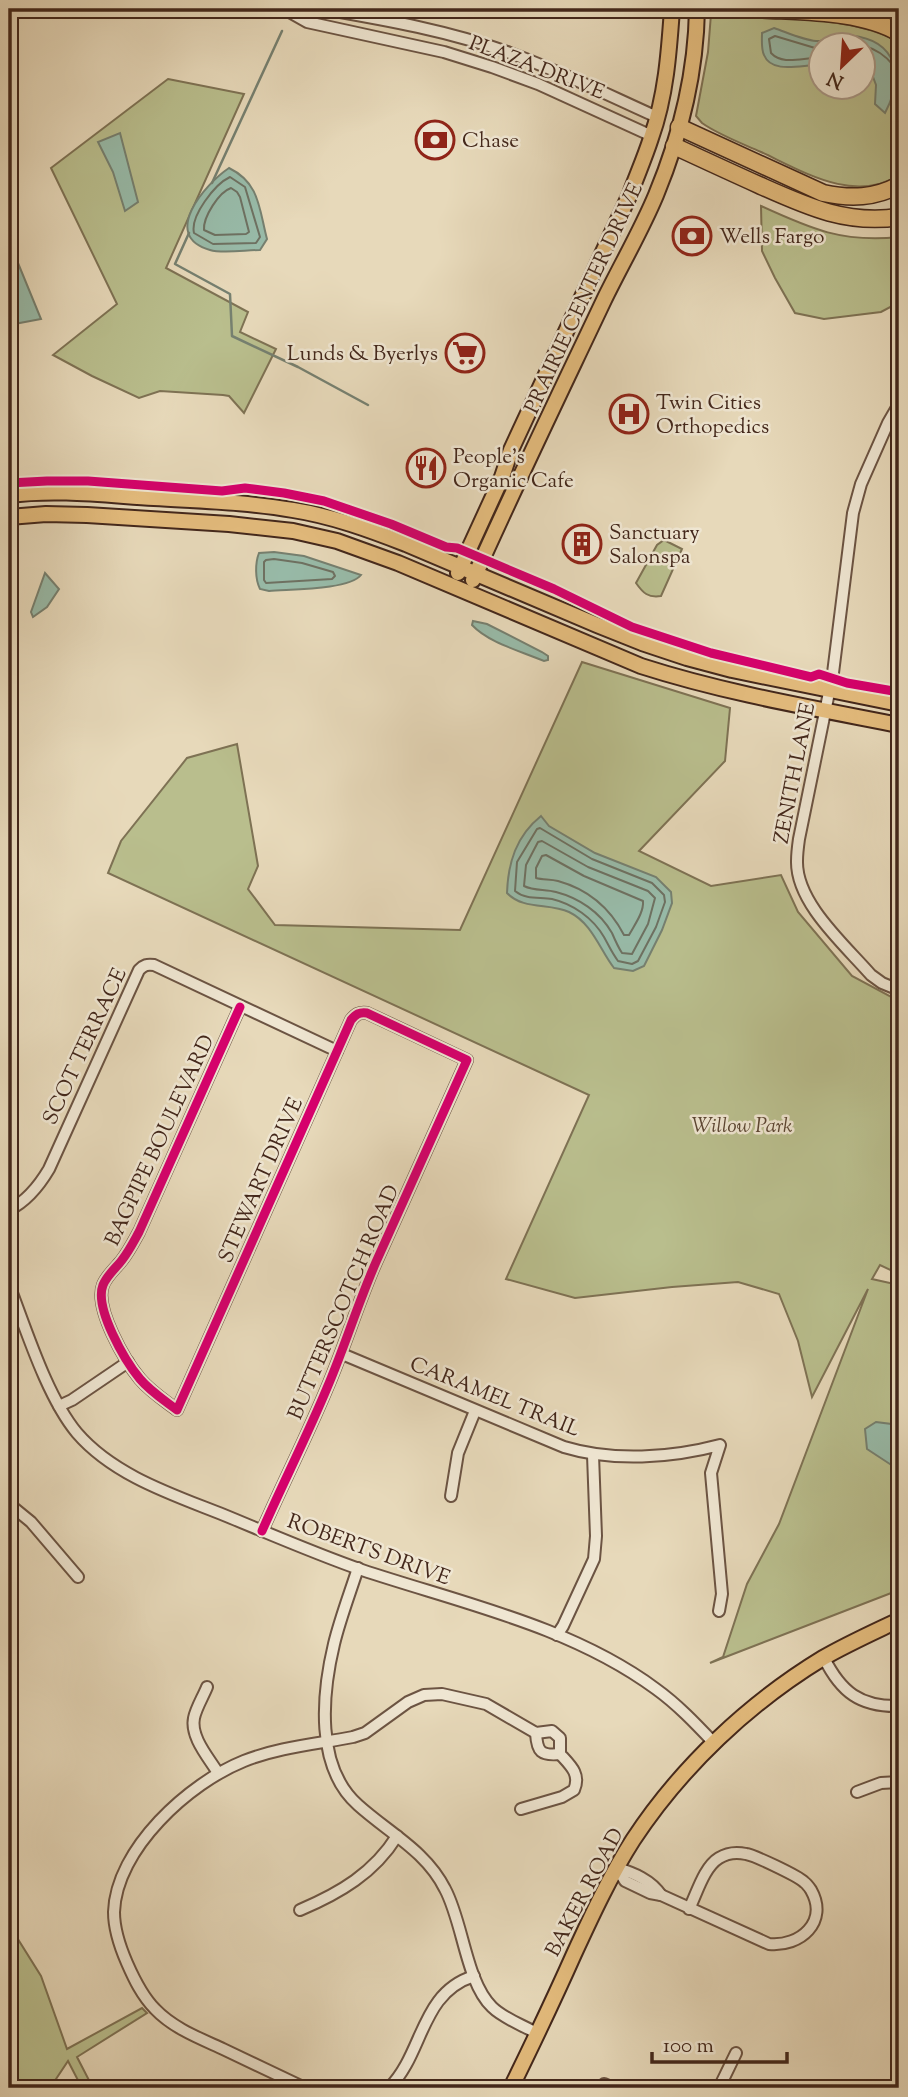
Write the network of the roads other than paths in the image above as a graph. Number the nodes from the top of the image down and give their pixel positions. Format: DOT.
graph roads {
  1 [pos="284,9"];
  2 [pos="323,9"];
  3 [pos="672,9"];
  4 [pos="756,9"];
  5 [pos="697,14"];
  6 [pos="899,33"];
  7 [pos="657,117"];
  8 [pos="679,127"];
  9 [pos="652,136"];
  10 [pos="674,146"];
  11 [pos="899,184"];
  12 [pos="899,217"];
  13 [pos="899,404"];
  14 [pos="9,495"];
  15 [pos="9,517"];
  16 [pos="461,567"];
  17 [pos="476,573"];
  18 [pos="453,586"];
  19 [pos="468,593"];
  20 [pos="830,689"];
  21 [pos="899,704"];
  22 [pos="826,710"];
  23 [pos="899,725"];
  24 [pos="899,990"];
  25 [pos="240,1007"];
  26 [pos="337,1051"];
  27 [pos="467,1060"];
  28 [pos="9,1210"];
  29 [pos="9,1287"];
  30 [pos="342,1354"];
  31 [pos="128,1362"];
  32 [pos="59,1406"];
  33 [pos="475,1411"];
  34 [pos="593,1455"];
  35 [pos="451,1496"];
  36 [pos="9,1504"];
  37 [pos="262,1531"];
  38 [pos="358,1568"];
  39 [pos="78,1577"];
  40 [pos="719,1611"];
  41 [pos="899,1620"];
  42 [pos="556,1635"];
  43 [pos="824,1658"];
  44 [pos="207,1687"];
  45 [pos="899,1706"];
  46 [pos="536,1733"];
  47 [pos="327,1741"];
  48 [pos="714,1743"];
  49 [pos="560,1754"];
  50 [pos="218,1773"];
  51 [pos="899,1782"];
  52 [pos="857,1792"];
  53 [pos="522,1809"];
  54 [pos="397,1836"];
  55 [pos="617,1868"];
  56 [pos="689,1909"];
  57 [pos="300,1910"];
  58 [pos="474,1976"];
  59 [pos="537,2034"];
  60 [pos="736,2053"];
  61 [pos="305,2088"];
  62 [pos="389,2088"];
  63 [pos="512,2088"];
  64 [pos="719,2088"];
  1 -- 9 [label="street, PLAZA DRIVE"];
  2 -- 7 [label="street, PLAZA DRIVE"];
  3 -- 7 [label="main road, PRAIRIE CENTER DRIVE"];
  4 -- 6 [label="highway"];
  5 -- 8 [label="main road, PRAIRIE CENTER DRIVE"];
  7 -- 8 [label="main road"];
  7 -- 9 [label="main road, PRAIRIE CENTER DRIVE"];
  8 -- 10 [label="main road, PRAIRIE CENTER DRIVE"];
  8 -- 11 [label="highway"];
  9 -- 10 [label="main road"];
  9 -- 16 [label="main road, PRAIRIE CENTER DRIVE"];
  10 -- 12 [label="highway"];
  10 -- 17 [label="main road, PRAIRIE CENTER DRIVE"];
  13 -- 20 [label="street, ZENITH LANE"];
  14 -- 16 [label="main road"];
  15 -- 18 [label="main road"];
  16 -- 17 [label="main road"];
  16 -- 18 [label="main road, PRAIRIE CENTER DRIVE"];
  17 -- 19 [label="main road, PRAIRIE CENTER DRIVE"];
  17 -- 20 [label="main road"];
  18 -- 19 [label="main road"];
  19 -- 22 [label="main road"];
  20 -- 21 [label="main road"];
  20 -- 22 [label="street, ZENITH LANE"];
  22 -- 23 [label="main road"];
  22 -- 24 [label="street, ZENITH LANE"];
  25 -- 26 [label="street, SCOT TERRACE"];
  25 -- 28 [label="street, SCOT TERRACE"];
  25 -- 31 [label="street, BAGPIPE BOULEVARD"];
  26 -- 27 [label="street, STEWART DRIVE"];
  26 -- 31 [label="street, STEWART DRIVE"];
  27 -- 30 [label="street, BUTTERSCOTCH ROAD"];
  29 -- 32 [label="street, ROBERTS DRIVE"];
  30 -- 33 [label="street, CARAMEL TRAIL"];
  30 -- 37 [label="street, BUTTERSCOTCH ROAD"];
  31 -- 32 [label="street"];
  32 -- 37 [label="street, ROBERTS DRIVE"];
  33 -- 34 [label="street, CARAMEL TRAIL"];
  33 -- 35 [label="street"];
  34 -- 40 [label="street, CARAMEL TRAIL"];
  34 -- 42 [label="street"];
  36 -- 39 [label="street"];
  37 -- 38 [label="street, ROBERTS DRIVE"];
  38 -- 42 [label="street, ROBERTS DRIVE"];
  38 -- 47 [label="street"];
  41 -- 43 [label="main road, BAKER ROAD"];
  42 -- 48 [label="street, ROBERTS DRIVE"];
  43 -- 45 [label="street"];
  43 -- 48 [label="main road, BAKER ROAD"];
  44 -- 50 [label="street"];
  46 -- 47 [label="street"];
  46 -- 49 [label="street"];
  46 -- 49 [label="street"];
  47 -- 50 [label="street"];
  47 -- 54 [label="street"];
  48 -- 55 [label="main road, BAKER ROAD"];
  49 -- 53 [label="street"];
  50 -- 61 [label="street"];
  51 -- 52 [label="street"];
  54 -- 57 [label="street"];
  54 -- 58 [label="street"];
  55 -- 56 [label="street"];
  55 -- 59 [label="main road, BAKER ROAD"];
  56 -- 56 [label="street"];
  58 -- 59 [label="street"];
  58 -- 62 [label="street"];
  59 -- 63 [label="main road, BAKER ROAD"];
  60 -- 64 [label="street"];
}
